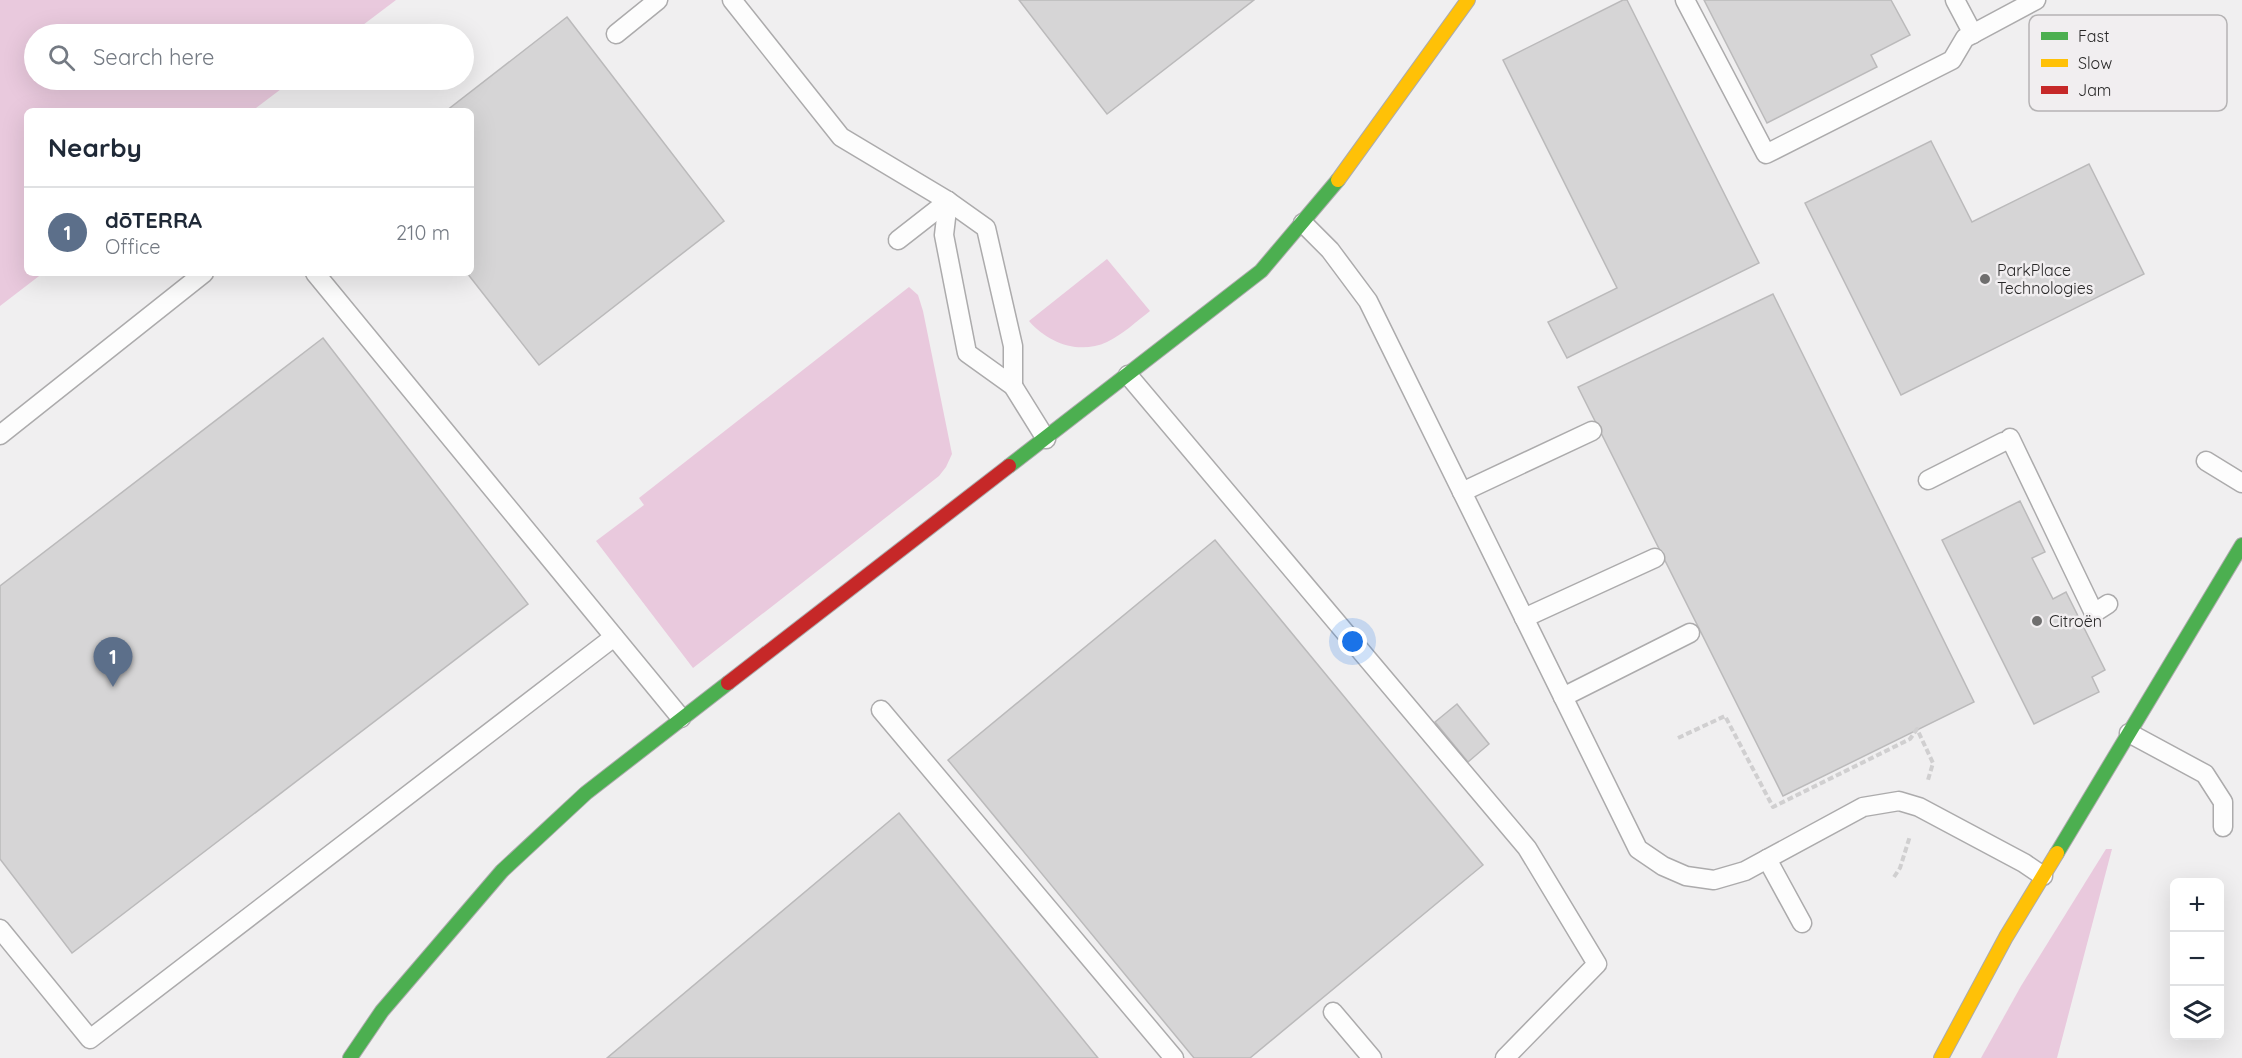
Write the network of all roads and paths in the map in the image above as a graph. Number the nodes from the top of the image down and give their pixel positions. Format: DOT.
graph roads {
  1 [pos="658,0"];
  2 [pos="732,0"];
  3 [pos="1468,0"];
  4 [pos="1685,0"];
  5 [pos="1955,0"];
  6 [pos="2036,0"];
  7 [pos="616,34"];
  8 [pos="1973,34"];
  9 [pos="948,201"];
  10 [pos="1303,223"];
  11 [pos="898,240"];
  12 [pos="200,276"];
  13 [pos="317,276"];
  14 [pos="1128,375"];
  15 [pos="1013,386"];
  16 [pos="1592,431"];
  17 [pos="0,435"];
  18 [pos="1046,439"];
  19 [pos="2206,461"];
  20 [pos="1928,480"];
  21 [pos="2242,483"];
  22 [pos="1462,492"];
  23 [pos="2242,545"];
  24 [pos="1655,558"];
  25 [pos="2108,604"];
  26 [pos="1524,618"];
  27 [pos="1690,633"];
  28 [pos="614,637"];
  29 [pos="1563,697"];
  30 [pos="881,710"];
  31 [pos="681,718"];
  32 [pos="1917,729"];
  33 [pos="2129,733"];
  34 [pos="1678,738"];
  35 [pos="2223,827"];
  36 [pos="1767,859"];
  37 [pos="2043,876"];
  38 [pos="1802,923"];
  39 [pos="0,929"];
  40 [pos="1333,1012"];
  41 [pos="350,1058"];
  42 [pos="1174,1058"];
  43 [pos="1372,1058"];
  44 [pos="1505,1058"];
  45 [pos="1941,1058"];
  1 -- 7 [label="lane"];
  2 -- 9 [label="lane"];
  3 -- 10 [label="street"];
  4 -- 8 [label="lane"];
  5 -- 8 [label="lane"];
  6 -- 8 [label="lane"];
  9 -- 11 [label="lane"];
  9 -- 15 [label="lane"];
  9 -- 15 [label="lane"];
  10 -- 14 [label="street"];
  10 -- 22 [label="lane"];
  12 -- 17 [label="lane"];
  13 -- 28 [label="lane"];
  14 -- 18 [label="street"];
  14 -- 44 [label="lane"];
  15 -- 18 [label="lane"];
  16 -- 22 [label="lane"];
  18 -- 31 [label="street"];
  19 -- 21 [label="lane"];
  20 -- 25 [label="lane"];
  22 -- 26 [label="lane"];
  23 -- 33 [label="street"];
  24 -- 26 [label="lane"];
  26 -- 29 [label="lane"];
  27 -- 29 [label="lane"];
  28 -- 31 [label="lane"];
  28 -- 39 [label="lane"];
  29 -- 36 [label="lane"];
  30 -- 42 [label="lane"];
  31 -- 41 [label="street"];
  32 -- 34 [label="path"];
  33 -- 35 [label="lane"];
  33 -- 37 [label="street"];
  36 -- 37 [label="lane"];
  36 -- 38 [label="lane"];
  37 -- 45 [label="street"];
  40 -- 43 [label="lane"];
}
